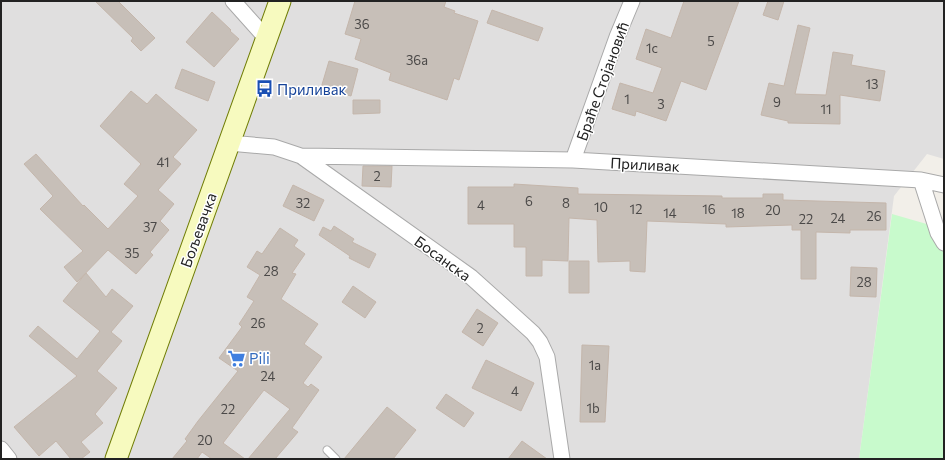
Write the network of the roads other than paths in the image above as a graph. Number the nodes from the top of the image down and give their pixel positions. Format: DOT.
graph roads {
  1 [pos="233,1"];
  2 [pos="280,1"];
  3 [pos="632,1"];
  4 [pos="267,39"];
  5 [pos="229,143"];
  6 [pos="301,156"];
  7 [pos="573,160"];
  8 [pos="921,180"];
  9 [pos="944,185"];
  10 [pos="944,243"];
  11 [pos="1,449"];
  12 [pos="327,450"];
  13 [pos="9,459"];
  14 [pos="116,459"];
  15 [pos="336,459"];
  16 [pos="562,459"];
  1 -- 4 [label="street"];
  2 -- 4 [label="main road, Бољевачка"];
  3 -- 7 [label="street, Браће Стојановић"];
  4 -- 5 [label="main road, Бољевачка"];
  5 -- 6 [label="street, Босанска"];
  5 -- 14 [label="main road, Бољевачка"];
  6 -- 7 [label="street, Приливак"];
  6 -- 16 [label="street, Босанска"];
  7 -- 8 [label="street, Приливак"];
  8 -- 9 [label="street, Приливак"];
  8 -- 10 [label="street"];
  11 -- 13 [label="street"];
  12 -- 15 [label="lane"];
}
